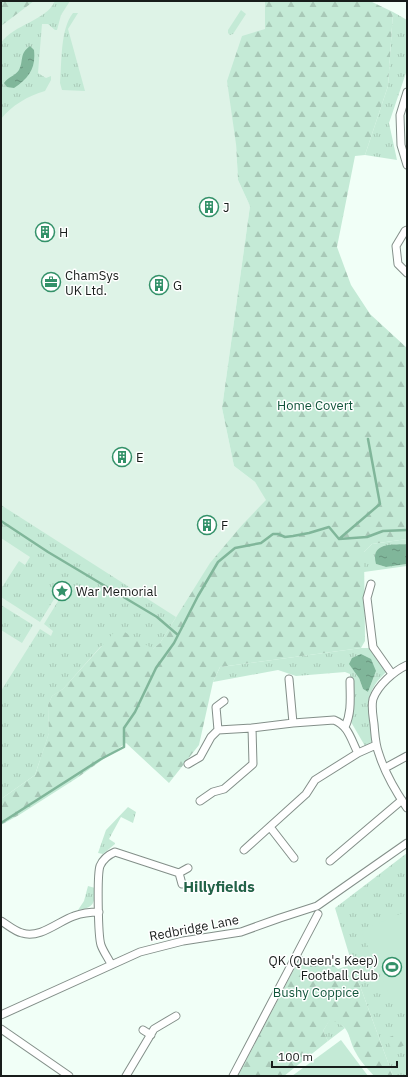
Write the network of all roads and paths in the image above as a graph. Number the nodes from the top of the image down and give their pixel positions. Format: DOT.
graph roads {
  1 [pos="407,92"];
  2 [pos="407,165"];
  3 [pos="407,230"];
  4 [pos="407,273"];
  5 [pos="372,584"];
  6 [pos="407,665"];
  7 [pos="392,674"];
  8 [pos="288,679"];
  9 [pos="350,681"];
  10 [pos="224,701"];
  11 [pos="292,723"];
  12 [pos="345,727"];
  13 [pos="252,728"];
  14 [pos="218,730"];
  15 [pos="376,745"];
  16 [pos="358,753"];
  17 [pos="407,756"];
  18 [pos="188,764"];
  19 [pos="385,768"];
  20 [pos="402,800"];
  21 [pos="200,801"];
  22 [pos="407,808"];
  23 [pos="270,826"];
  24 [pos="407,844"];
  25 [pos="244,850"];
  26 [pos="294,858"];
  27 [pos="330,861"];
  28 [pos="188,868"];
  29 [pos="179,873"];
  30 [pos="182,884"];
  31 [pos="99,912"];
  32 [pos="318,914"];
  33 [pos="1,921"];
  34 [pos="111,964"];
  35 [pos="1,1015"];
  36 [pos="176,1016"];
  37 [pos="1,1029"];
  38 [pos="143,1030"];
  39 [pos="151,1034"];
  40 [pos="69,1076"];
  41 [pos="126,1076"];
  42 [pos="233,1076"];
  1 -- 2 [label="street"];
  3 -- 4 [label="street"];
  5 -- 7 [label="street"];
  6 -- 7 [label="street"];
  7 -- 15 [label="street"];
  8 -- 11 [label="street"];
  9 -- 12 [label="street"];
  10 -- 14 [label="street"];
  11 -- 12 [label="street"];
  11 -- 13 [label="street"];
  12 -- 16 [label="street"];
  13 -- 14 [label="street"];
  13 -- 21 [label="street"];
  14 -- 18 [label="street"];
  15 -- 16 [label="street"];
  15 -- 19 [label="street"];
  16 -- 23 [label="street"];
  17 -- 19 [label="street"];
  19 -- 20 [label="street"];
  20 -- 22 [label="street"];
  20 -- 27 [label="street"];
  23 -- 25 [label="street"];
  23 -- 26 [label="street"];
  24 -- 34 [label="street, Redbridge Lane"];
  28 -- 29 [label="street"];
  29 -- 30 [label="street"];
  29 -- 31 [label="street"];
  31 -- 33 [label="street"];
  31 -- 34 [label="street"];
  32 -- 42 [label="street"];
  34 -- 35 [label="street, Redbridge Lane"];
  36 -- 39 [label="street"];
  37 -- 40 [label="street"];
  38 -- 39 [label="street"];
  39 -- 41 [label="street"];
}
